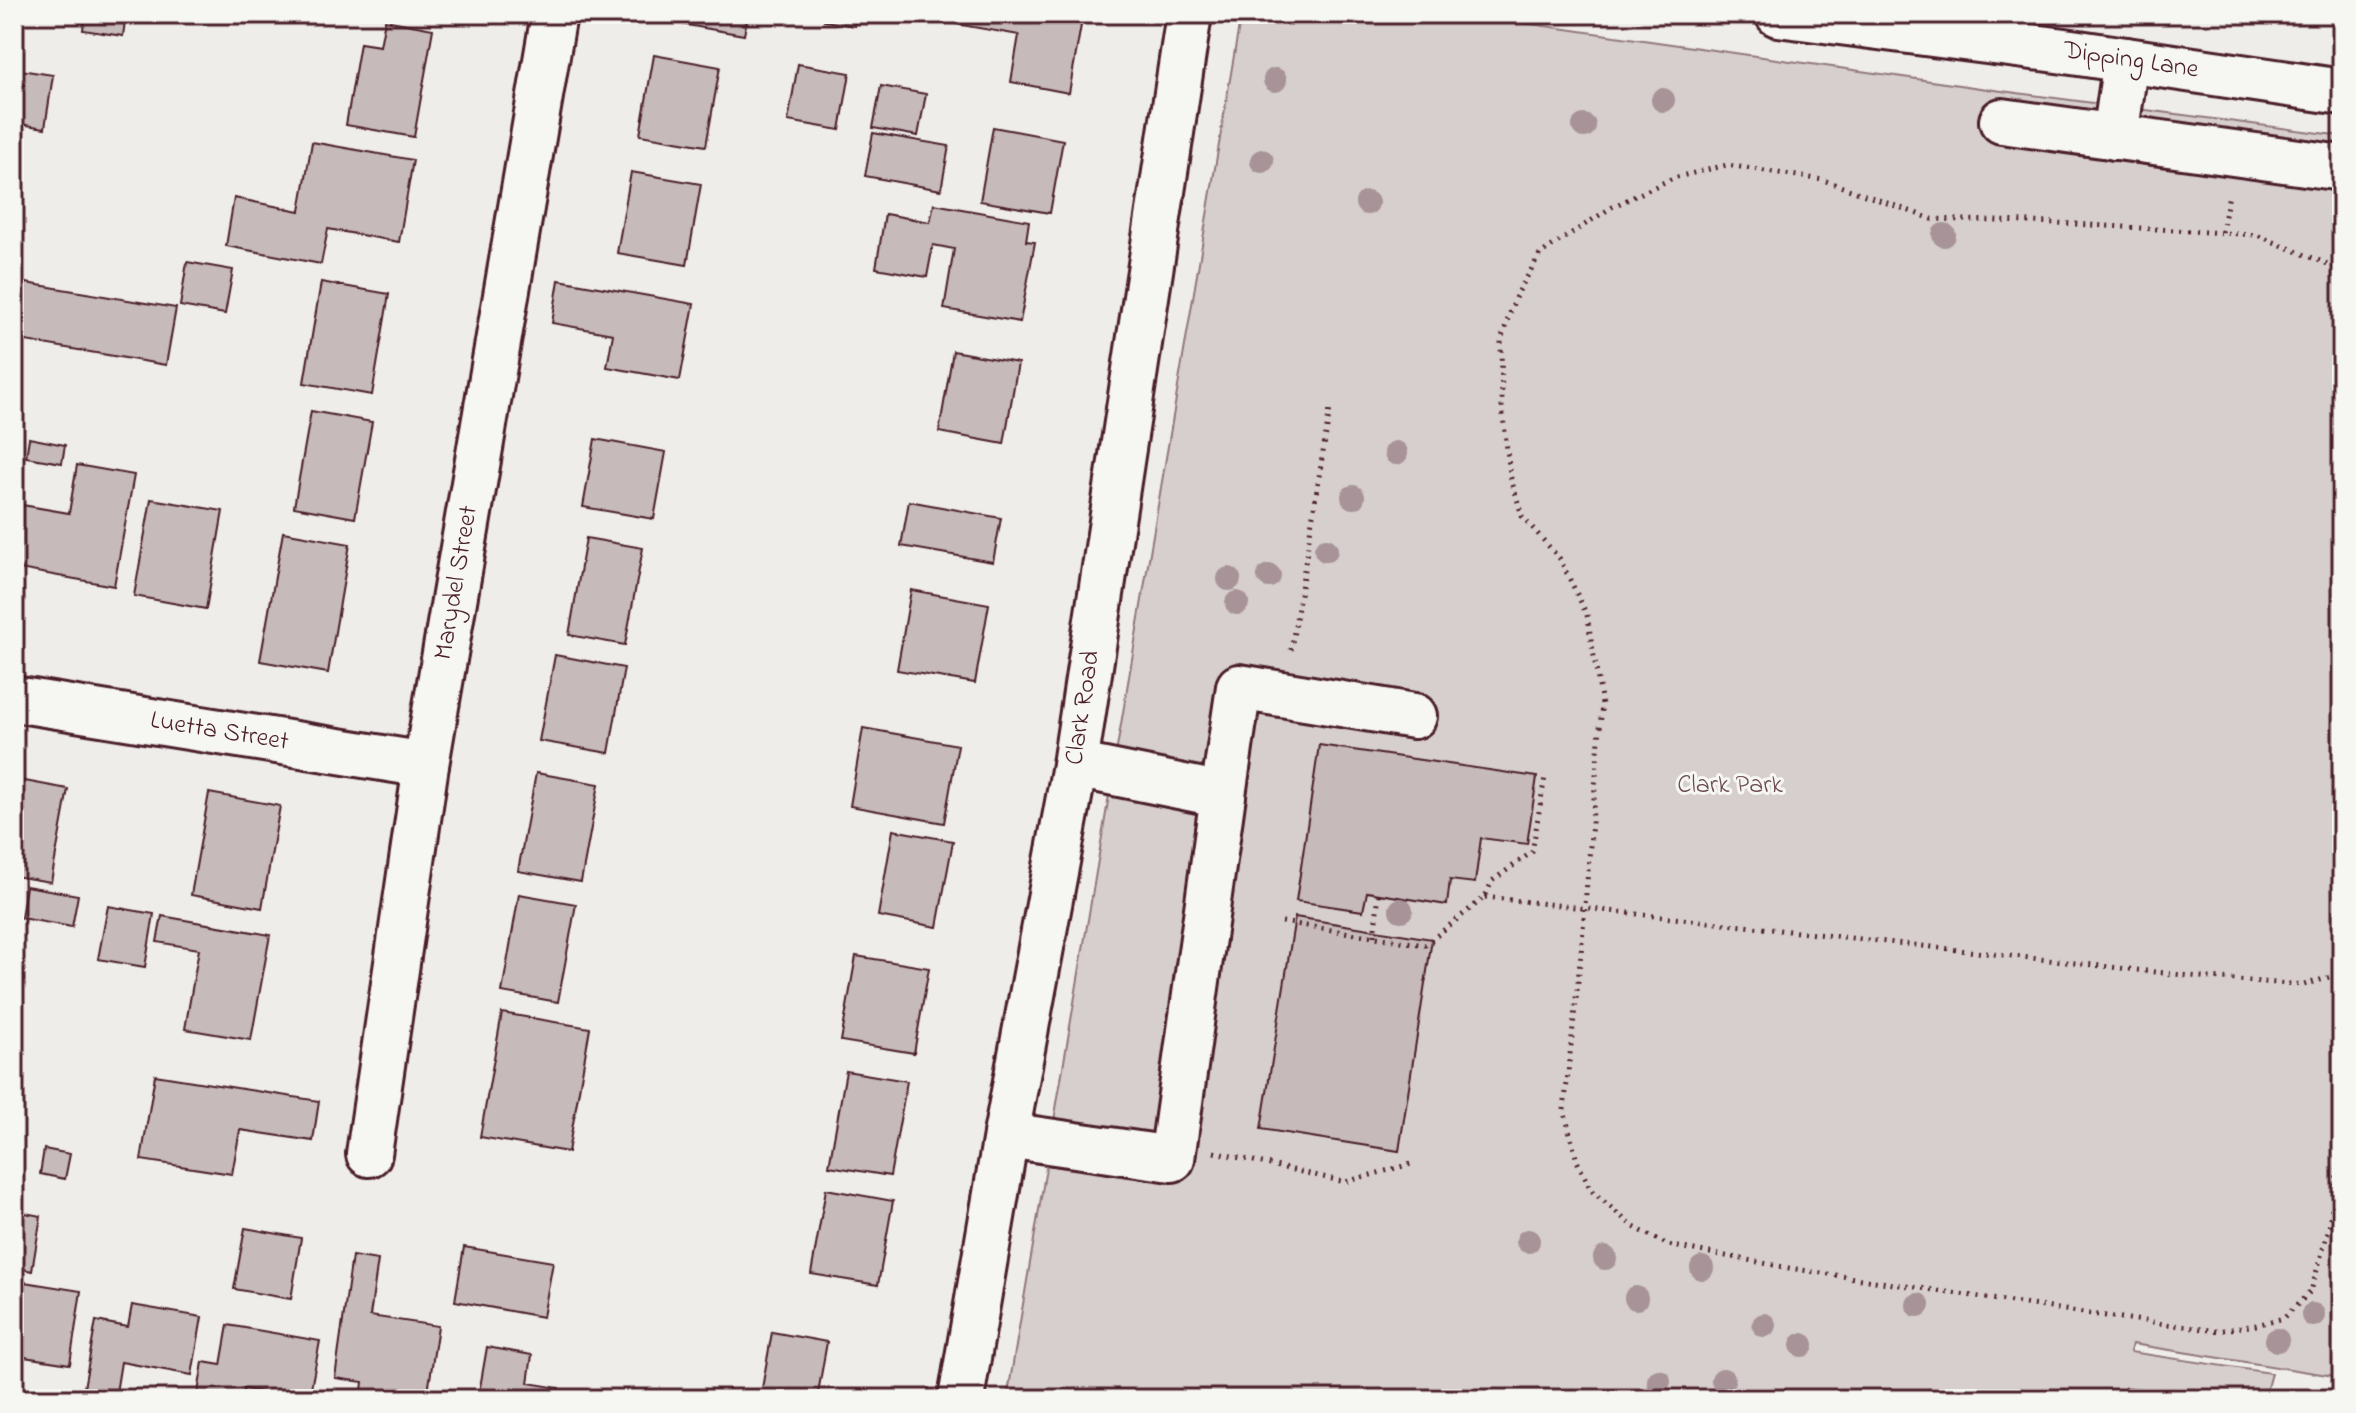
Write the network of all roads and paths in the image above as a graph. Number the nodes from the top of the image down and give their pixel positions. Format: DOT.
graph roads {
  1 [pos="554,14"];
  2 [pos="1189,14"];
  3 [pos="1778,14"];
  4 [pos="2017,29"];
  5 [pos="2126,60"];
  6 [pos="2342,92"];
  7 [pos="2002,121"];
  8 [pos="2115,137"];
  9 [pos="2342,168"];
  10 [pos="2342,270"];
  11 [pos="1330,409"];
  12 [pos="1284,695"];
  13 [pos="14,699"];
  14 [pos="1414,716"];
  15 [pos="426,765"];
  16 [pos="1075,765"];
  17 [pos="1545,777"];
  18 [pos="1223,795"];
  19 [pos="1379,894"];
  20 [pos="1485,897"];
  21 [pos="1585,908"];
  22 [pos="1282,922"];
  23 [pos="1374,936"];
  24 [pos="2342,973"];
  25 [pos="1006,1135"];
  26 [pos="1175,1143"];
  27 [pos="2342,1143"];
  28 [pos="369,1154"];
  29 [pos="1411,1164"];
  30 [pos="961,1399"];
  1 -- 15 [label="street, Marydel Street"];
  2 -- 16 [label="street, Clark Road"];
  3 -- 4 [label="street, Dipping Lane"];
  4 -- 5 [label="street, Dipping Lane"];
  5 -- 6 [label="street, Dipping Lane"];
  5 -- 8 [label="street"];
  7 -- 8 [label="street"];
  8 -- 9 [label="street"];
  10 -- 21 [label="path"];
  11 -- 12 [label="path"];
  12 -- 14 [label="street"];
  12 -- 18 [label="street"];
  13 -- 15 [label="street, Luetta Street"];
  15 -- 28 [label="street, Marydel Street"];
  16 -- 18 [label="street"];
  16 -- 25 [label="street, Clark Road"];
  17 -- 20 [label="path"];
  18 -- 26 [label="street"];
  19 -- 23 [label="path"];
  20 -- 21 [label="path"];
  20 -- 23 [label="path"];
  21 -- 24 [label="path"];
  21 -- 27 [label="path"];
  22 -- 23 [label="path"];
  25 -- 26 [label="street"];
  25 -- 30 [label="street, Clark Road"];
  26 -- 29 [label="path"];
}
